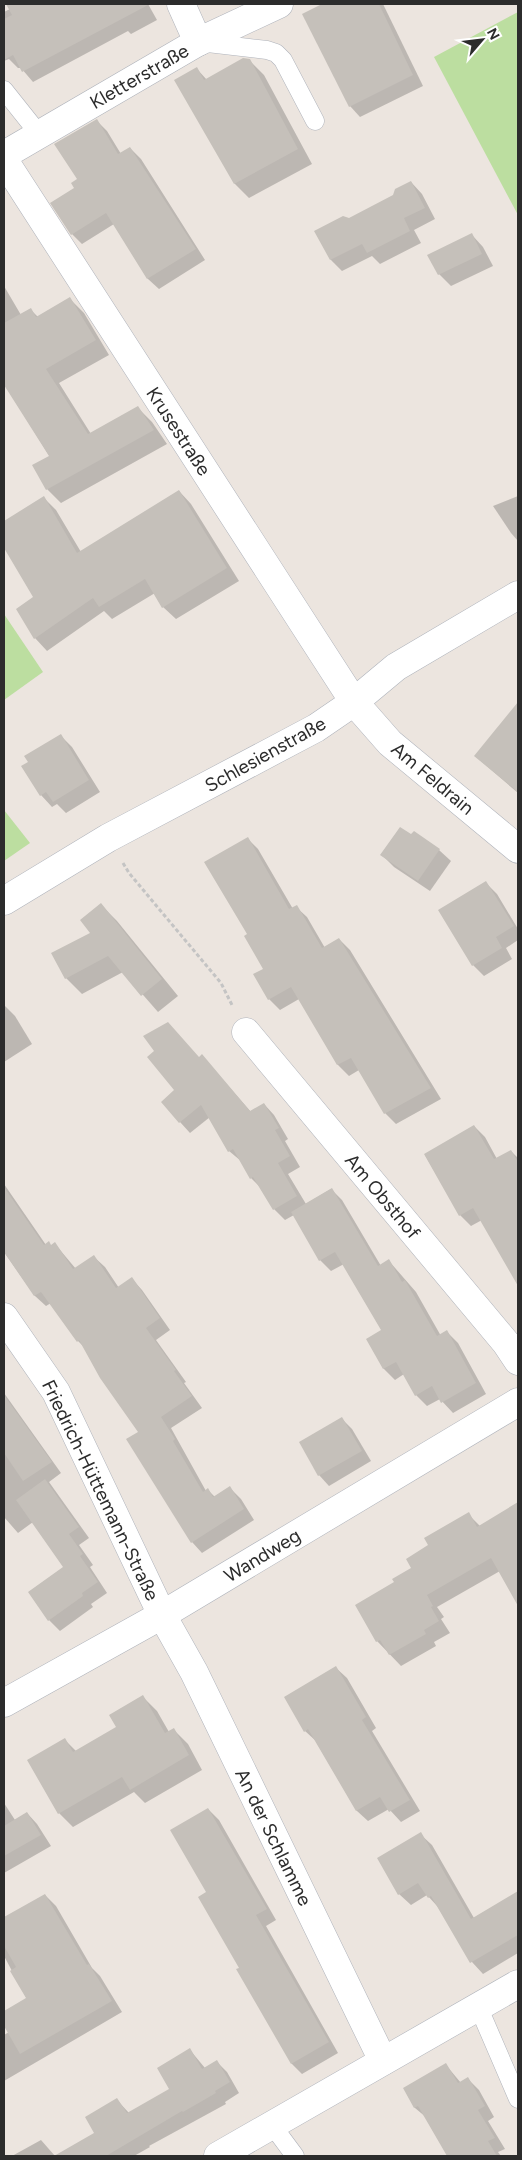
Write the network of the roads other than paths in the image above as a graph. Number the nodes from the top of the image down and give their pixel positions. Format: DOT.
graph roads {
  1 [pos="181,4"];
  2 [pos="279,4"];
  3 [pos="198,42"];
  4 [pos="4,90"];
  5 [pos="315,121"];
  6 [pos="39,134"];
  7 [pos="4,155"];
  8 [pos="4,160"];
  9 [pos="518,595"];
  10 [pos="354,702"];
  11 [pos="518,849"];
  12 [pos="4,901"];
  13 [pos="246,1032"];
  14 [pos="4,1317"];
  15 [pos="518,1361"];
  16 [pos="518,1402"];
  17 [pos="162,1615"];
  18 [pos="4,1703"];
  19 [pos="518,1984"];
  20 [pos="478,2006"];
  21 [pos="383,2061"];
  22 [pos="518,2099"];
  23 [pos="272,2125"];
  24 [pos="218,2156"];
  25 [pos="295,2156"];
  1 -- 3 [label="street"];
  2 -- 3 [label="street, Kletterstraße"];
  3 -- 5 [label="lane"];
  3 -- 6 [label="street, Kletterstraße"];
  4 -- 6 [label="lane"];
  6 -- 7 [label="street, Kletterstraße"];
  8 -- 10 [label="street, Krusestraße"];
  9 -- 10 [label="street, Schlesienstraße"];
  10 -- 11 [label="street, Am Feldrain"];
  10 -- 12 [label="street, Schlesienstraße"];
  13 -- 15 [label="street, Am Obsthof"];
  14 -- 17 [label="street, Friedrich-Hüttemann-Straße"];
  16 -- 17 [label="street, Wandweg"];
  17 -- 18 [label="street, Wandweg"];
  17 -- 21 [label="street, An der Schlamme"];
  19 -- 20 [label="street"];
  20 -- 21 [label="street"];
  20 -- 22 [label="lane"];
  21 -- 23 [label="street"];
  23 -- 24 [label="street"];
  23 -- 25 [label="lane"];
}
